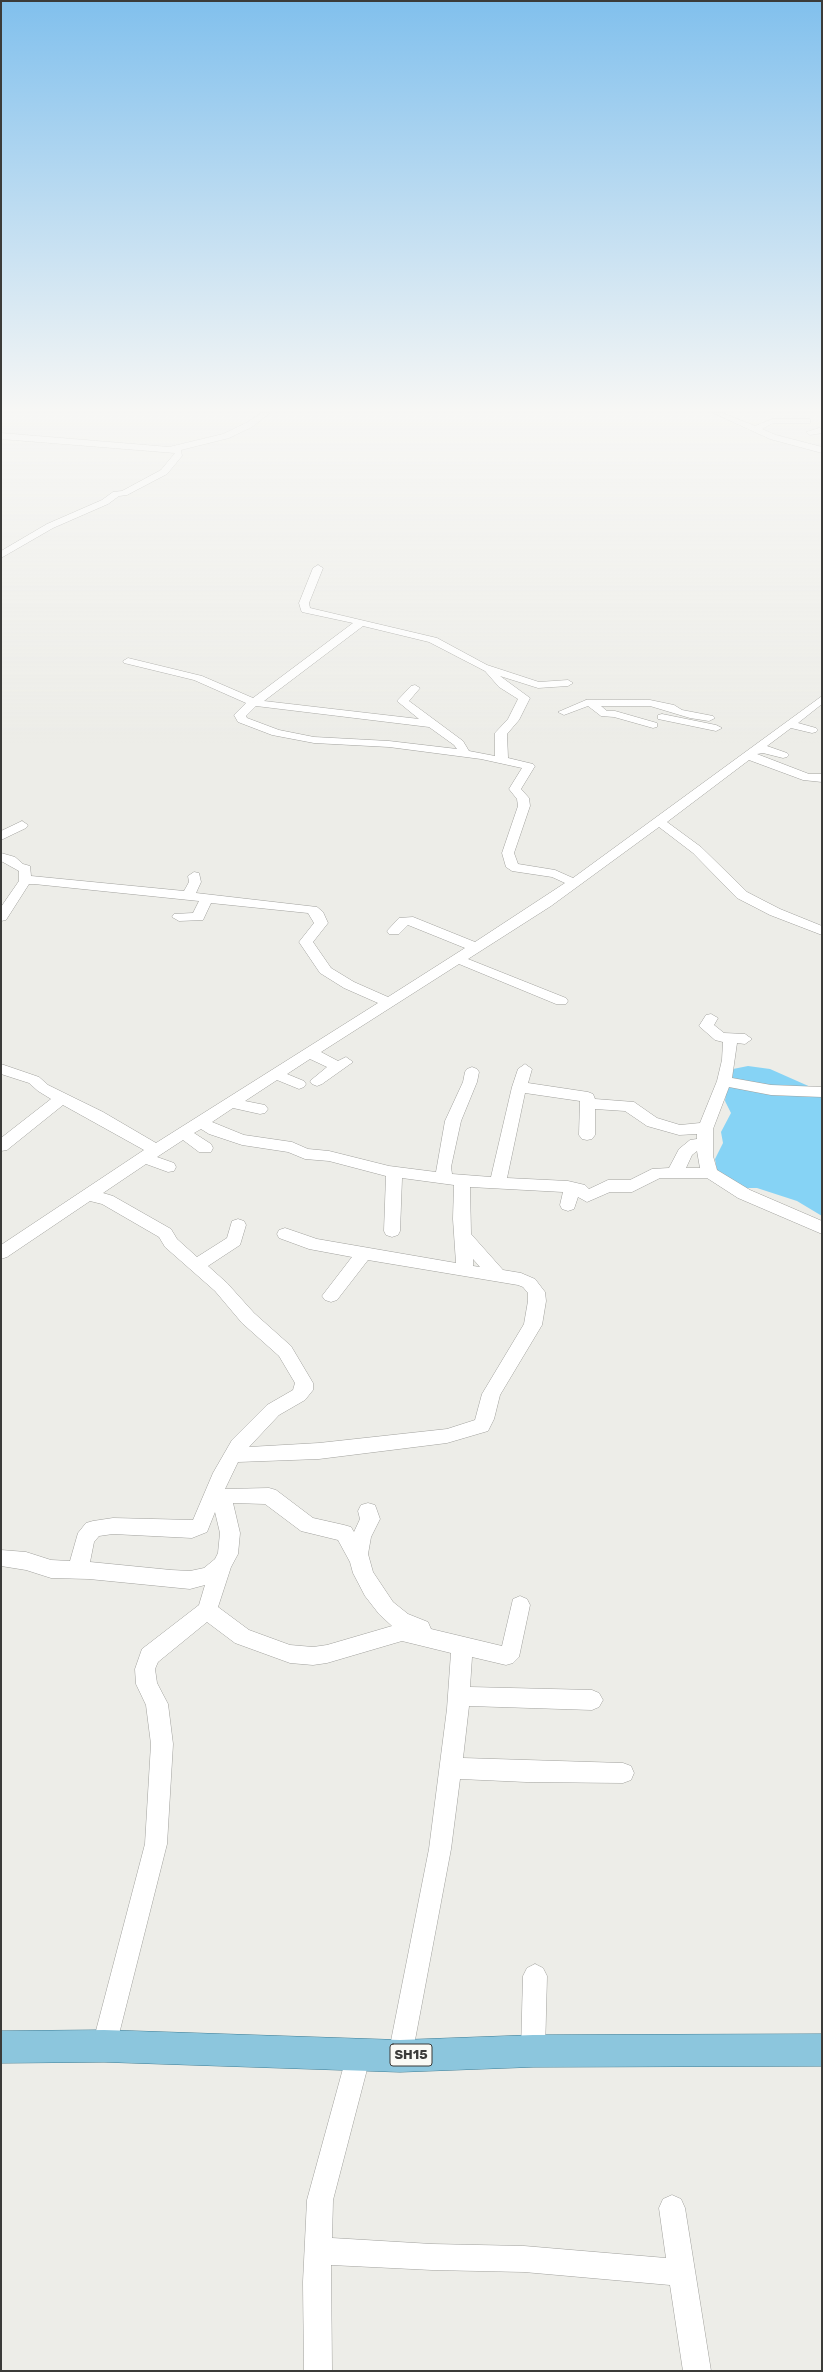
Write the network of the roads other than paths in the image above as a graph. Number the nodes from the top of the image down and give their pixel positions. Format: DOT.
graph roads {
  1 [pos="55,524"];
  2 [pos="1,555"];
  3 [pos="318,568"];
  4 [pos="360,623"];
  5 [pos="128,661"];
  6 [pos="483,667"];
  7 [pos="415,688"];
  8 [pos="822,699"];
  9 [pos="255,703"];
  10 [pos="590,703"];
  11 [pos="564,712"];
  12 [pos="637,713"];
  13 [pos="615,714"];
  14 [pos="709,718"];
  15 [pos="432,724"];
  16 [pos="789,724"];
  17 [pos="718,728"];
  18 [pos="812,730"];
  19 [pos="752,752"];
  20 [pos="465,754"];
  21 [pos="779,757"];
  22 [pos="502,760"];
  23 [pos="822,778"];
  24 [pos="658,822"];
  25 [pos="22,825"];
  26 [pos="1,836"];
  27 [pos="1,857"];
  28 [pos="194,876"];
  29 [pos="25,881"];
  30 [pos="574,883"];
  31 [pos="188,895"];
  32 [pos="208,898"];
  33 [pos="1,917"];
  34 [pos="179,917"];
  35 [pos="394,931"];
  36 [pos="822,931"];
  37 [pos="475,947"];
  38 [pos="456,959"];
  39 [pos="561,1001"];
  40 [pos="386,1002"];
  41 [pos="711,1018"];
  42 [pos="310,1053"];
  43 [pos="1,1069"];
  44 [pos="525,1069"];
  45 [pos="472,1072"];
  46 [pos="277,1075"];
  47 [pos="317,1081"];
  48 [pos="724,1081"];
  49 [pos="299,1084"];
  50 [pos="519,1087"];
  51 [pos="822,1092"];
  52 [pos="62,1098"];
  53 [pos="232,1103"];
  54 [pos="587,1104"];
  55 [pos="260,1109"];
  56 [pos="202,1122"];
  57 [pos="706,1126"];
  58 [pos="183,1133"];
  59 [pos="587,1135"];
  60 [pos="703,1143"];
  61 [pos="1,1146"];
  62 [pos="205,1148"];
  63 [pos="150,1154"];
  64 [pos="168,1167"];
  65 [pos="394,1171"];
  66 [pos="675,1171"];
  67 [pos="710,1173"];
  68 [pos="444,1177"];
  69 [pos="462,1180"];
  70 [pos="498,1183"];
  71 [pos="572,1188"];
  72 [pos="87,1195"];
  73 [pos="568,1205"];
  74 [pos="238,1225"];
  75 [pos="822,1228"];
  76 [pos="392,1231"];
  77 [pos="285,1234"];
  78 [pos="464,1237"];
  79 [pos="1,1253"];
  80 [pos="364,1254"];
  81 [pos="197,1265"];
  82 [pos="460,1270"];
  83 [pos="498,1276"];
  84 [pos="331,1296"];
  85 [pos="234,1454"];
  86 [pos="368,1511"];
  87 [pos="1,1558"];
  88 [pos="359,1559"];
  89 [pos="222,1565"];
  90 [pos="78,1570"];
  91 [pos="520,1605"];
  92 [pos="207,1610"];
  93 [pos="438,1640"];
  94 [pos="462,1647"];
  95 [pos="459,1696"];
  96 [pos="592,1700"];
  97 [pos="450,1768"];
  98 [pos="623,1773"];
  99 [pos="535,1976"];
  100 [pos="104,2046"];
  101 [pos="1,2047"];
  102 [pos="822,2050"];
  103 [pos="533,2051"];
  104 [pos="359,2054"];
  105 [pos="400,2056"];
  106 [pos="672,2208"];
  107 [pos="318,2251"];
  108 [pos="682,2273"];
  109 [pos="318,2371"];
  110 [pos="697,2371"];
  1 -- 2 [label="street"];
  3 -- 4 [label="street"];
  4 -- 6 [label="street"];
  4 -- 9 [label="street"];
  5 -- 9 [label="street"];
  6 -- 10 [label="street"];
  6 -- 22 [label="street"];
  7 -- 15 [label="street"];
  8 -- 16 [label="street"];
  9 -- 15 [label="street"];
  9 -- 20 [label="street"];
  10 -- 11 [label="street"];
  10 -- 13 [label="street"];
  10 -- 14 [label="street"];
  12 -- 13 [label="street"];
  13 -- 17 [label="street"];
  15 -- 20 [label="street"];
  16 -- 18 [label="street"];
  16 -- 19 [label="street"];
  19 -- 21 [label="street"];
  19 -- 23 [label="street"];
  19 -- 24 [label="street"];
  20 -- 22 [label="street"];
  22 -- 30 [label="street"];
  24 -- 30 [label="street"];
  24 -- 36 [label="street"];
  25 -- 26 [label="street"];
  27 -- 29 [label="street"];
  28 -- 31 [label="street"];
  29 -- 31 [label="street"];
  29 -- 33 [label="street"];
  30 -- 37 [label="street"];
  31 -- 32 [label="street"];
  32 -- 34 [label="street"];
  32 -- 40 [label="street"];
  35 -- 37 [label="street"];
  37 -- 38 [label="street"];
  38 -- 39 [label="street"];
  38 -- 40 [label="street"];
  40 -- 42 [label="street"];
  41 -- 48 [label="street"];
  42 -- 46 [label="street"];
  42 -- 47 [label="street"];
  43 -- 52 [label="street"];
  44 -- 50 [label="street"];
  45 -- 68 [label="street"];
  46 -- 49 [label="street"];
  46 -- 53 [label="street"];
  48 -- 51 [label="street"];
  48 -- 57 [label="street"];
  50 -- 54 [label="street"];
  50 -- 70 [label="street"];
  52 -- 61 [label="street"];
  52 -- 63 [label="street"];
  53 -- 55 [label="street"];
  53 -- 56 [label="street"];
  54 -- 57 [label="street"];
  54 -- 59 [label="street"];
  56 -- 58 [label="street"];
  56 -- 65 [label="street"];
  57 -- 60 [label="street"];
  58 -- 62 [label="street"];
  58 -- 63 [label="street"];
  60 -- 66 [label="street"];
  60 -- 67 [label="street"];
  63 -- 64 [label="street"];
  63 -- 72 [label="street"];
  65 -- 68 [label="street"];
  65 -- 76 [label="street"];
  66 -- 67 [label="street"];
  66 -- 71 [label="street"];
  67 -- 75 [label="street"];
  68 -- 69 [label="street"];
  69 -- 70 [label="street"];
  69 -- 78 [label="street"];
  70 -- 71 [label="street"];
  71 -- 73 [label="street"];
  72 -- 79 [label="street"];
  72 -- 81 [label="street"];
  74 -- 81 [label="street"];
  77 -- 80 [label="street"];
  78 -- 82 [label="street"];
  78 -- 83 [label="street"];
  80 -- 82 [label="street"];
  80 -- 84 [label="street"];
  81 -- 85 [label="street"];
  82 -- 83 [label="street"];
  83 -- 85 [label="street"];
  85 -- 90 [label="street"];
  86 -- 88 [label="street"];
  87 -- 90 [label="street"];
  88 -- 89 [label="street"];
  88 -- 93 [label="street"];
  89 -- 90 [label="street"];
  89 -- 92 [label="street"];
  91 -- 94 [label="street"];
  92 -- 93 [label="street"];
  92 -- 100 [label="street"];
  93 -- 94 [label="street"];
  94 -- 95 [label="street"];
  95 -- 96 [label="street"];
  95 -- 97 [label="street"];
  97 -- 98 [label="street"];
  97 -- 105 [label="street"];
  99 -- 103 [label="street"];
  100 -- 101 [label="main road, SH15"];
  100 -- 104 [label="main road, SH15"];
  102 -- 103 [label="main road, SH15"];
  103 -- 105 [label="main road, SH15"];
  104 -- 105 [label="main road, SH15"];
  104 -- 107 [label="street"];
  106 -- 108 [label="street"];
  107 -- 108 [label="street"];
  107 -- 109 [label="street"];
  108 -- 110 [label="street"];
}
